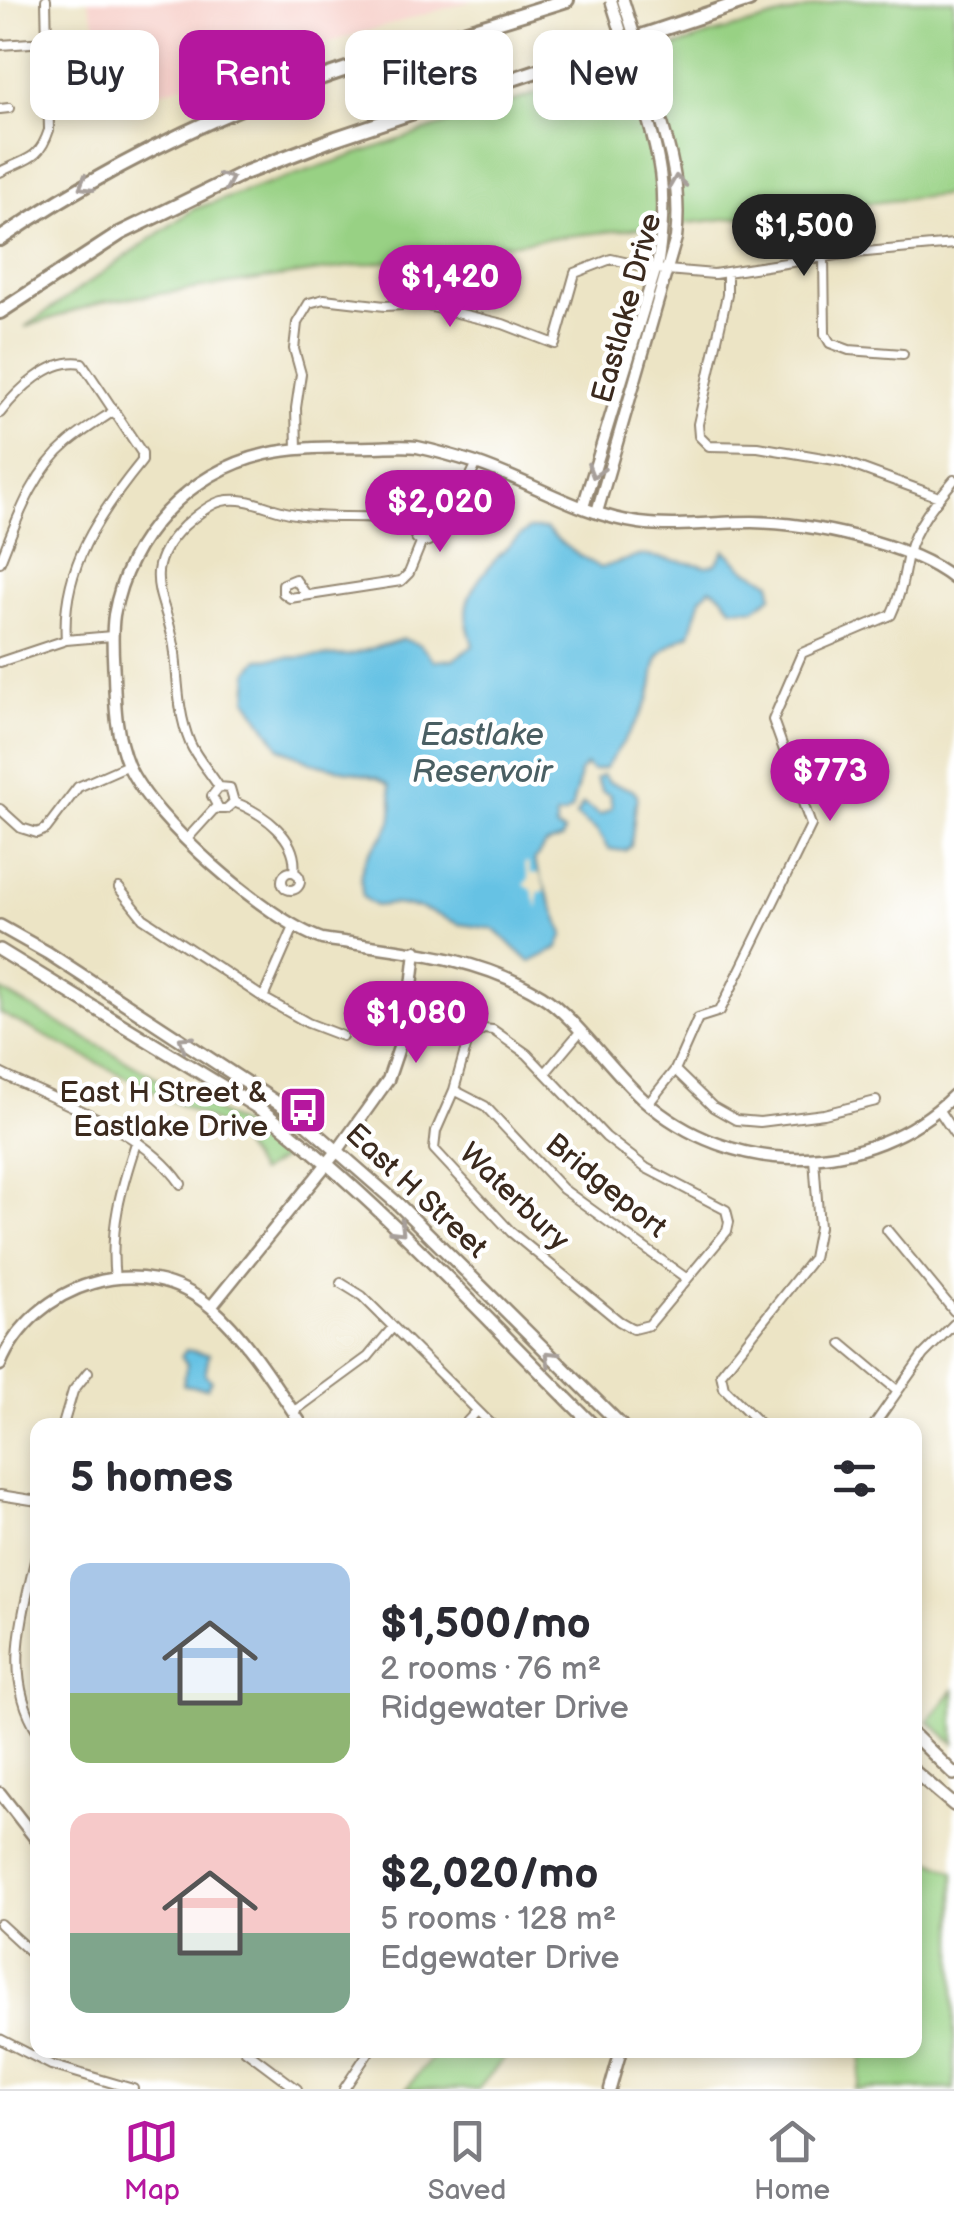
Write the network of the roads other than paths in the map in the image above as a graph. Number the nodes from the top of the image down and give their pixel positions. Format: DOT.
graph roads {
  1 [pos="46,0"];
  2 [pos="567,0"];
  3 [pos="611,0"];
  4 [pos="623,0"];
  5 [pos="749,0"];
  6 [pos="47,30"];
  7 [pos="623,30"];
  8 [pos="630,30"];
  9 [pos="30,43"];
  10 [pos="0,45"];
  11 [pos="50,120"];
  12 [pos="651,120"];
  13 [pos="658,120"];
  14 [pos="0,172"];
  15 [pos="26,221"];
  16 [pos="0,230"];
  17 [pos="0,239"];
  18 [pos="954,244"];
  19 [pos="824,256"];
  20 [pos="656,269"];
  21 [pos="669,270"];
  22 [pos="59,271"];
  23 [pos="726,272"];
  24 [pos="0,312"];
  25 [pos="0,323"];
  26 [pos="902,354"];
  27 [pos="114,411"];
  28 [pos="0,413"];
  29 [pos="297,449"];
  30 [pos="477,463"];
  31 [pos="954,480"];
  32 [pos="939,498"];
  33 [pos="583,508"];
  34 [pos="597,512"];
  35 [pos="416,526"];
  36 [pos="433,527"];
  37 [pos="422,541"];
  38 [pos="909,552"];
  39 [pos="0,562"];
  40 [pos="954,579"];
  41 [pos="306,594"];
  42 [pos="112,636"];
  43 [pos="66,640"];
  44 [pos="0,662"];
  45 [pos="128,765"];
  46 [pos="219,787"];
  47 [pos="234,802"];
  48 [pos="216,807"];
  49 [pos="0,809"];
  50 [pos="187,839"];
  51 [pos="294,872"];
  52 [pos="119,888"];
  53 [pos="0,926"];
  54 [pos="294,927"];
  55 [pos="0,950"];
  56 [pos="416,951"];
  57 [pos="263,998"];
  58 [pos="580,1033"];
  59 [pos="342,1036"];
  60 [pos="547,1070"];
  61 [pos="674,1070"];
  62 [pos="0,1074"];
  63 [pos="454,1090"];
  64 [pos="954,1094"];
  65 [pos="876,1100"];
  66 [pos="648,1104"];
  67 [pos="938,1109"];
  68 [pos="954,1133"];
  69 [pos="138,1140"];
  70 [pos="338,1150"];
  71 [pos="814,1158"];
  72 [pos="327,1163"];
  73 [pos="182,1184"];
  74 [pos="887,1230"];
  75 [pos="686,1278"];
  76 [pos="116,1279"];
  77 [pos="341,1283"];
  78 [pos="212,1307"];
  79 [pos="954,1311"];
  80 [pos="954,1324"];
  81 [pos="393,1327"];
  82 [pos="842,1344"];
  83 [pos="0,1365"];
  84 [pos="88,1372"];
  85 [pos="897,1390"];
  86 [pos="477,1410"];
  87 [pos="293,1412"];
  88 [pos="65,1418"];
  89 [pos="297,1418"];
  90 [pos="470,1418"];
  91 [pos="485,1418"];
  92 [pos="585,1418"];
  93 [pos="615,1418"];
  94 [pos="755,1418"];
  95 [pos="879,1418"];
  96 [pos="0,1494"];
  97 [pos="30,1500"];
  98 [pos="30,1591"];
  99 [pos="30,1717"];
  100 [pos="922,1743"];
  101 [pos="954,1774"];
  102 [pos="922,1778"];
  103 [pos="0,1792"];
  104 [pos="954,1806"];
  105 [pos="30,1831"];
  106 [pos="0,1924"];
  107 [pos="30,1952"];
  108 [pos="0,2039"];
  109 [pos="30,2054"];
  110 [pos="37,2058"];
  111 [pos="256,2058"];
  112 [pos="365,2058"];
  113 [pos="619,2058"];
  114 [pos="102,2084"];
  115 [pos="133,2089"];
  116 [pos="298,2089"];
  117 [pos="344,2089"];
  118 [pos="610,2089"];
  1 -- 6 [label="street"];
  2 -- 15 [label="highway, one-way"];
  3 -- 7 [label="street, Eastlake Drive, bridge"];
  4 -- 8 [label="street, Eastlake Drive, bridge"];
  22 -- 5 [label="highway, one-way"];
  9 -- 10 [label="street"];
  11 -- 14 [label="street"];
  12 -- 20 [label="street, Eastlake Drive"];
  21 -- 13 [label="street, Eastlake Drive, one-way"];
  15 -- 16 [label="highway"];
  15 -- 17 [label="highway"];
  18 -- 19 [label="street"];
  19 -- 23 [label="street"];
  19 -- 26 [label="street"];
  20 -- 21 [label="street"];
  20 -- 29 [label="street"];
  20 -- 33 [label="street, Eastlake Drive, one-way"];
  21 -- 23 [label="street"];
  21 -- 34 [label="street, Eastlake Drive"];
  22 -- 24 [label="highway"];
  22 -- 25 [label="highway"];
  23 -- 32 [label="street"];
  27 -- 28 [label="street"];
  27 -- 39 [label="street"];
  27 -- 43 [label="street"];
  29 -- 30 [label="street"];
  29 -- 42 [label="street"];
  30 -- 33 [label="street"];
  30 -- 36 [label="street"];
  31 -- 32 [label="street"];
  32 -- 38 [label="street"];
  33 -- 34 [label="street"];
  34 -- 38 [label="street"];
  35 -- 36 [label="street"];
  35 -- 37 [label="street"];
  35 -- 46 [label="street"];
  36 -- 37 [label="street"];
  37 -- 41 [label="street"];
  38 -- 40 [label="street"];
  38 -- 61 [label="street"];
  42 -- 43 [label="street"];
  42 -- 45 [label="street"];
  43 -- 44 [label="street"];
  45 -- 49 [label="street"];
  45 -- 50 [label="street"];
  46 -- 47 [label="street"];
  46 -- 48 [label="street"];
  47 -- 48 [label="street"];
  47 -- 51 [label="street"];
  48 -- 50 [label="street"];
  50 -- 54 [label="street"];
  52 -- 57 [label="street"];
  70 -- 53 [label="main road, East H Street, one-way"];
  54 -- 56 [label="street"];
  54 -- 57 [label="street"];
  55 -- 72 [label="main road, East H Street"];
  56 -- 58 [label="street"];
  56 -- 70 [label="street"];
  57 -- 59 [label="street"];
  58 -- 60 [label="street"];
  58 -- 66 [label="street"];
  60 -- 63 [label="street, Waterbury"];
  60 -- 75 [label="street, Waterbury"];
  61 -- 65 [label="street"];
  61 -- 66 [label="street"];
  62 -- 69 [label="street"];
  63 -- 75 [label="street, Bridgeport"];
  63 -- 75 [label="street, Waterbury"];
  64 -- 67 [label="street"];
  66 -- 71 [label="street"];
  67 -- 68 [label="street"];
  67 -- 71 [label="street"];
  69 -- 73 [label="street"];
  69 -- 76 [label="street"];
  70 -- 72 [label="street"];
  93 -- 70 [label="main road, East H Street, one-way"];
  71 -- 94 [label="street"];
  72 -- 78 [label="street"];
  72 -- 92 [label="main road, East H Street, one-way"];
  74 -- 79 [label="street"];
  76 -- 78 [label="street"];
  76 -- 83 [label="street"];
  77 -- 81 [label="street"];
  78 -- 87 [label="street"];
  80 -- 85 [label="street"];
  81 -- 86 [label="street"];
  81 -- 87 [label="street"];
  82 -- 85 [label="street"];
  84 -- 88 [label="street"];
  85 -- 95 [label="street"];
  86 -- 90 [label="street"];
  86 -- 91 [label="street"];
  87 -- 89 [label="street"];
  96 -- 97 [label="street"];
  98 -- 99 [label="street"];
  100 -- 101 [label="main road"];
  102 -- 104 [label="main road"];
  103 -- 105 [label="street"];
  106 -- 107 [label="street"];
  108 -- 109 [label="street"];
  110 -- 114 [label="street"];
  111 -- 116 [label="street"];
  112 -- 117 [label="street"];
  113 -- 118 [label="street"];
  114 -- 115 [label="street"];
}
